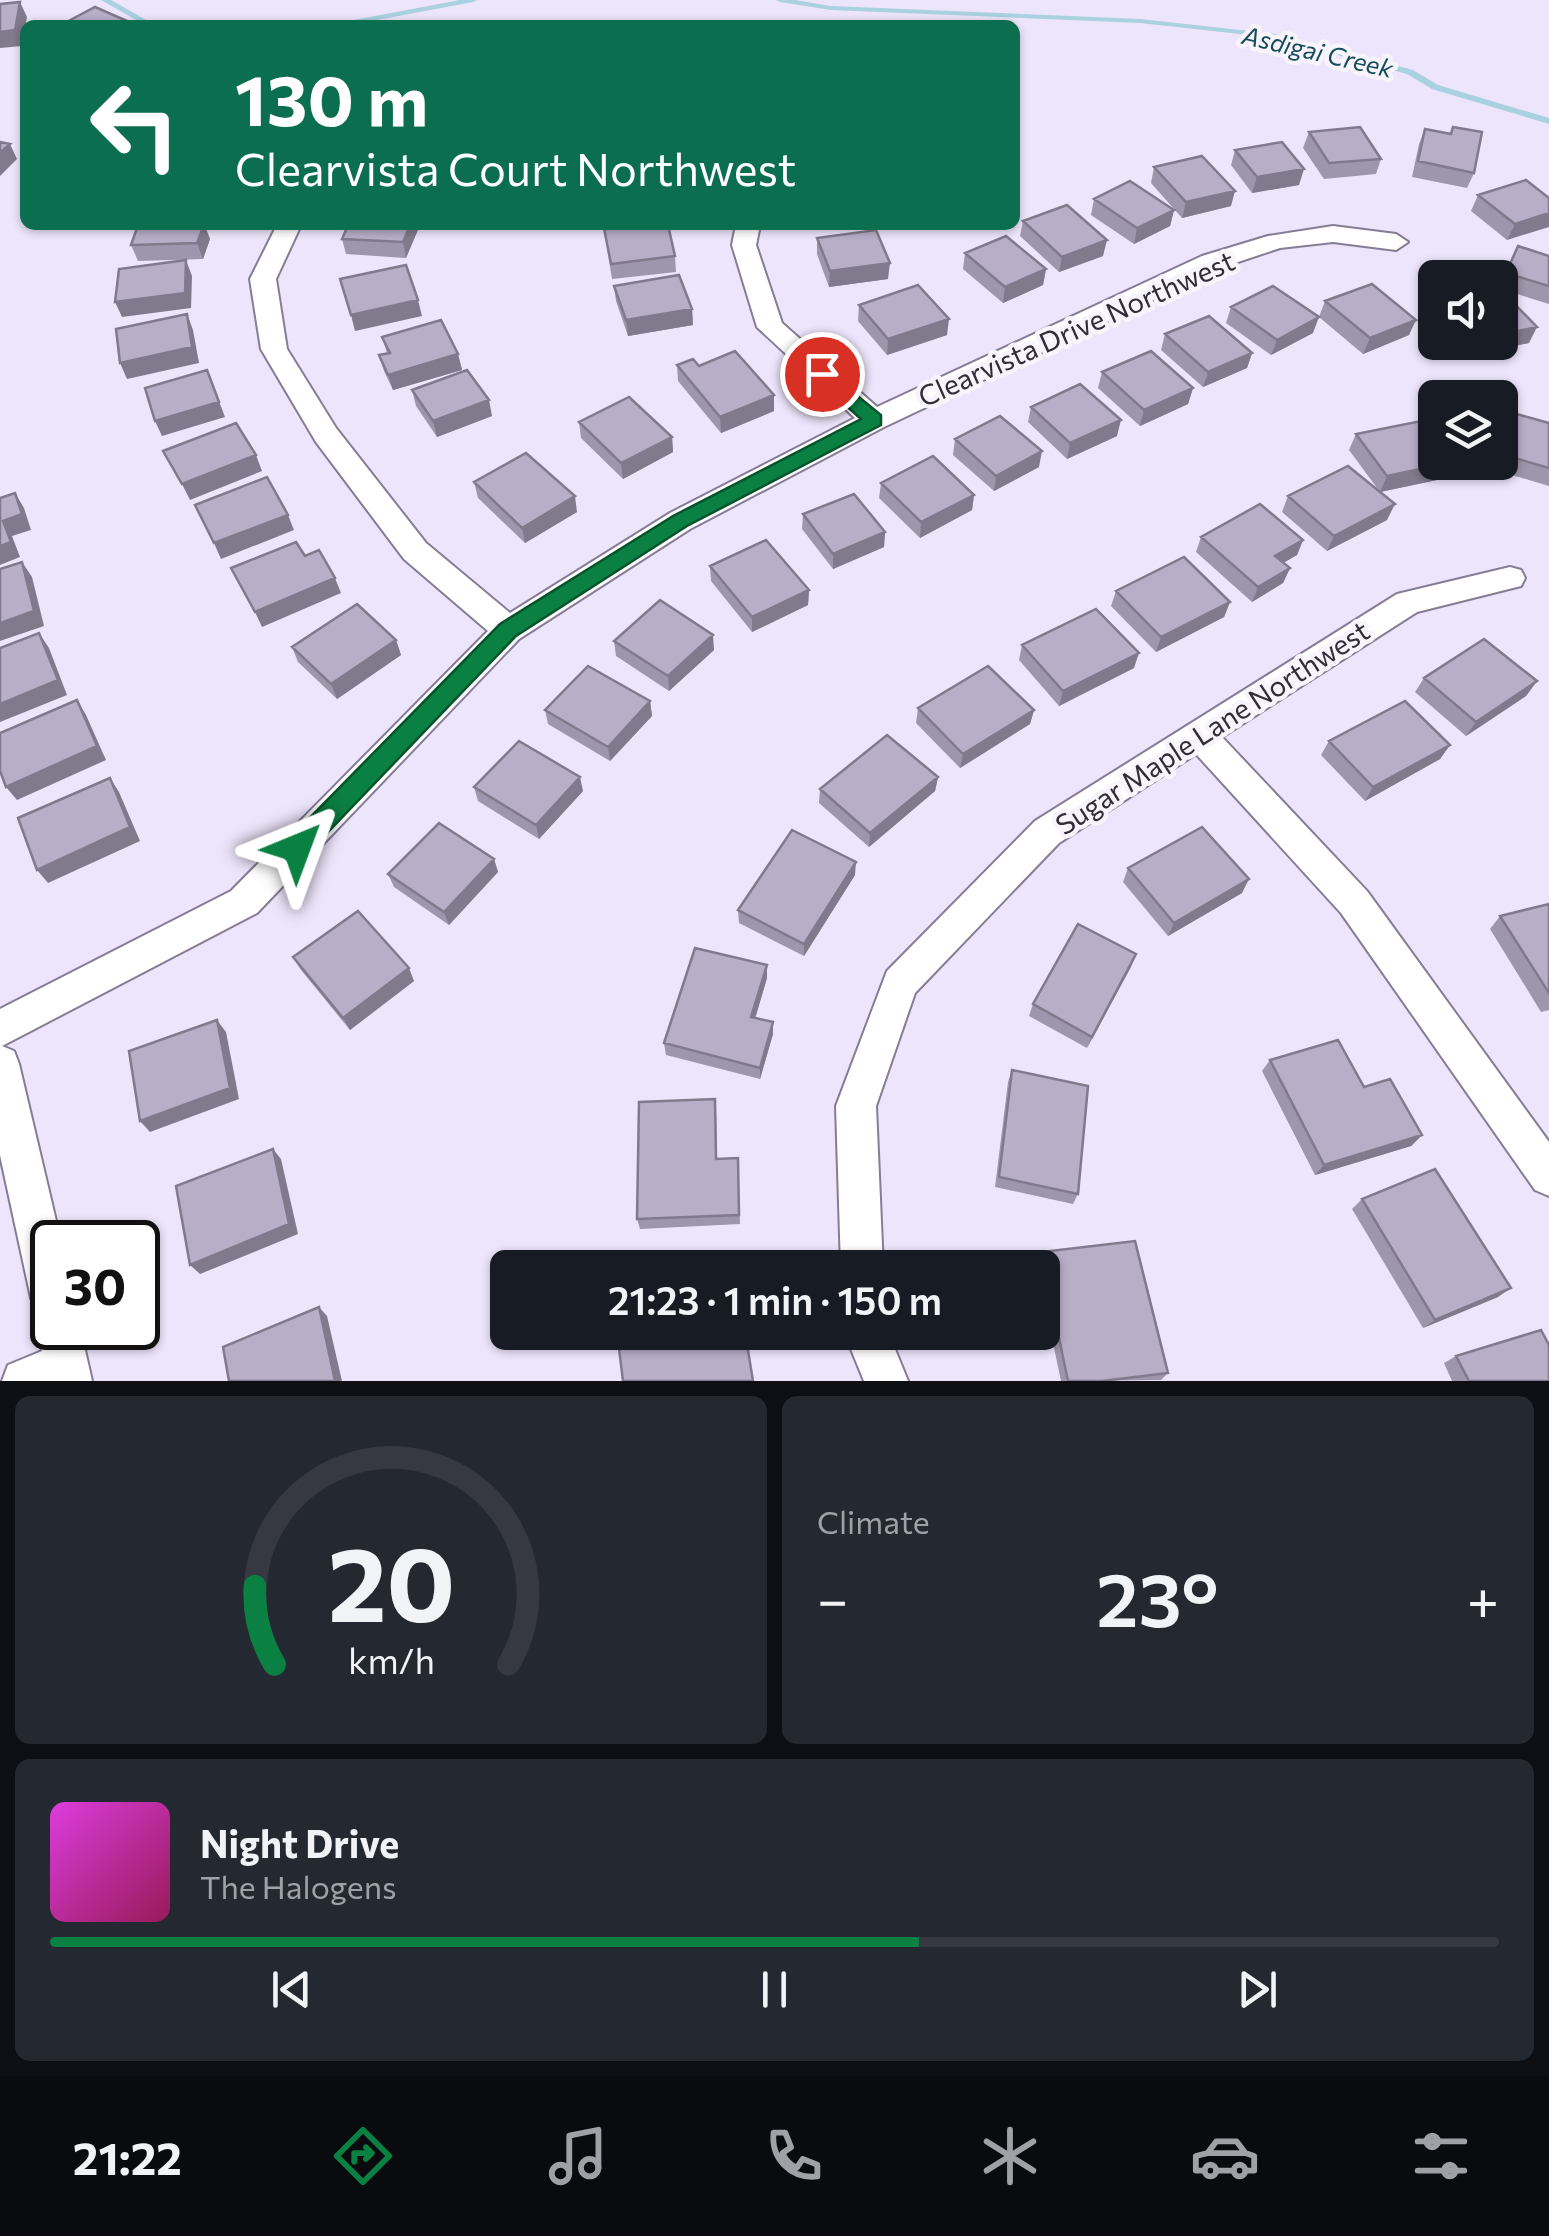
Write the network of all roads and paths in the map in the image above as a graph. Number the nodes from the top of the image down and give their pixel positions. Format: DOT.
graph roads {
  1 [pos="287,230"];
  2 [pos="747,230"];
  3 [pos="1396,242"];
  4 [pos="874,420"];
  5 [pos="1510,578"];
  6 [pos="508,630"];
  7 [pos="1200,736"];
  8 [pos="0,1029"];
  9 [pos="0,1064"];
  10 [pos="1547,1169"];
  11 [pos="35,1220"];
  12 [pos="861,1250"];
  13 [pos="873,1350"];
  14 [pos="65,1357"];
  15 [pos="24,1381"];
  16 [pos="886,1381"];
  1 -- 6 [label="street"];
  2 -- 4 [label="street"];
  3 -- 4 [label="street, Clearvista Drive Northwest"];
  4 -- 6 [label="street, Clearvista Drive Northwest"];
  5 -- 7 [label="street, Sugar Maple Lane Northwest"];
  6 -- 8 [label="street, Clearvista Drive Northwest"];
  7 -- 10 [label="street"];
  7 -- 12 [label="street, Sugar Maple Lane Northwest"];
  9 -- 11 [label="street"];
  13 -- 16 [label="street"];
  14 -- 15 [label="street"];
}
